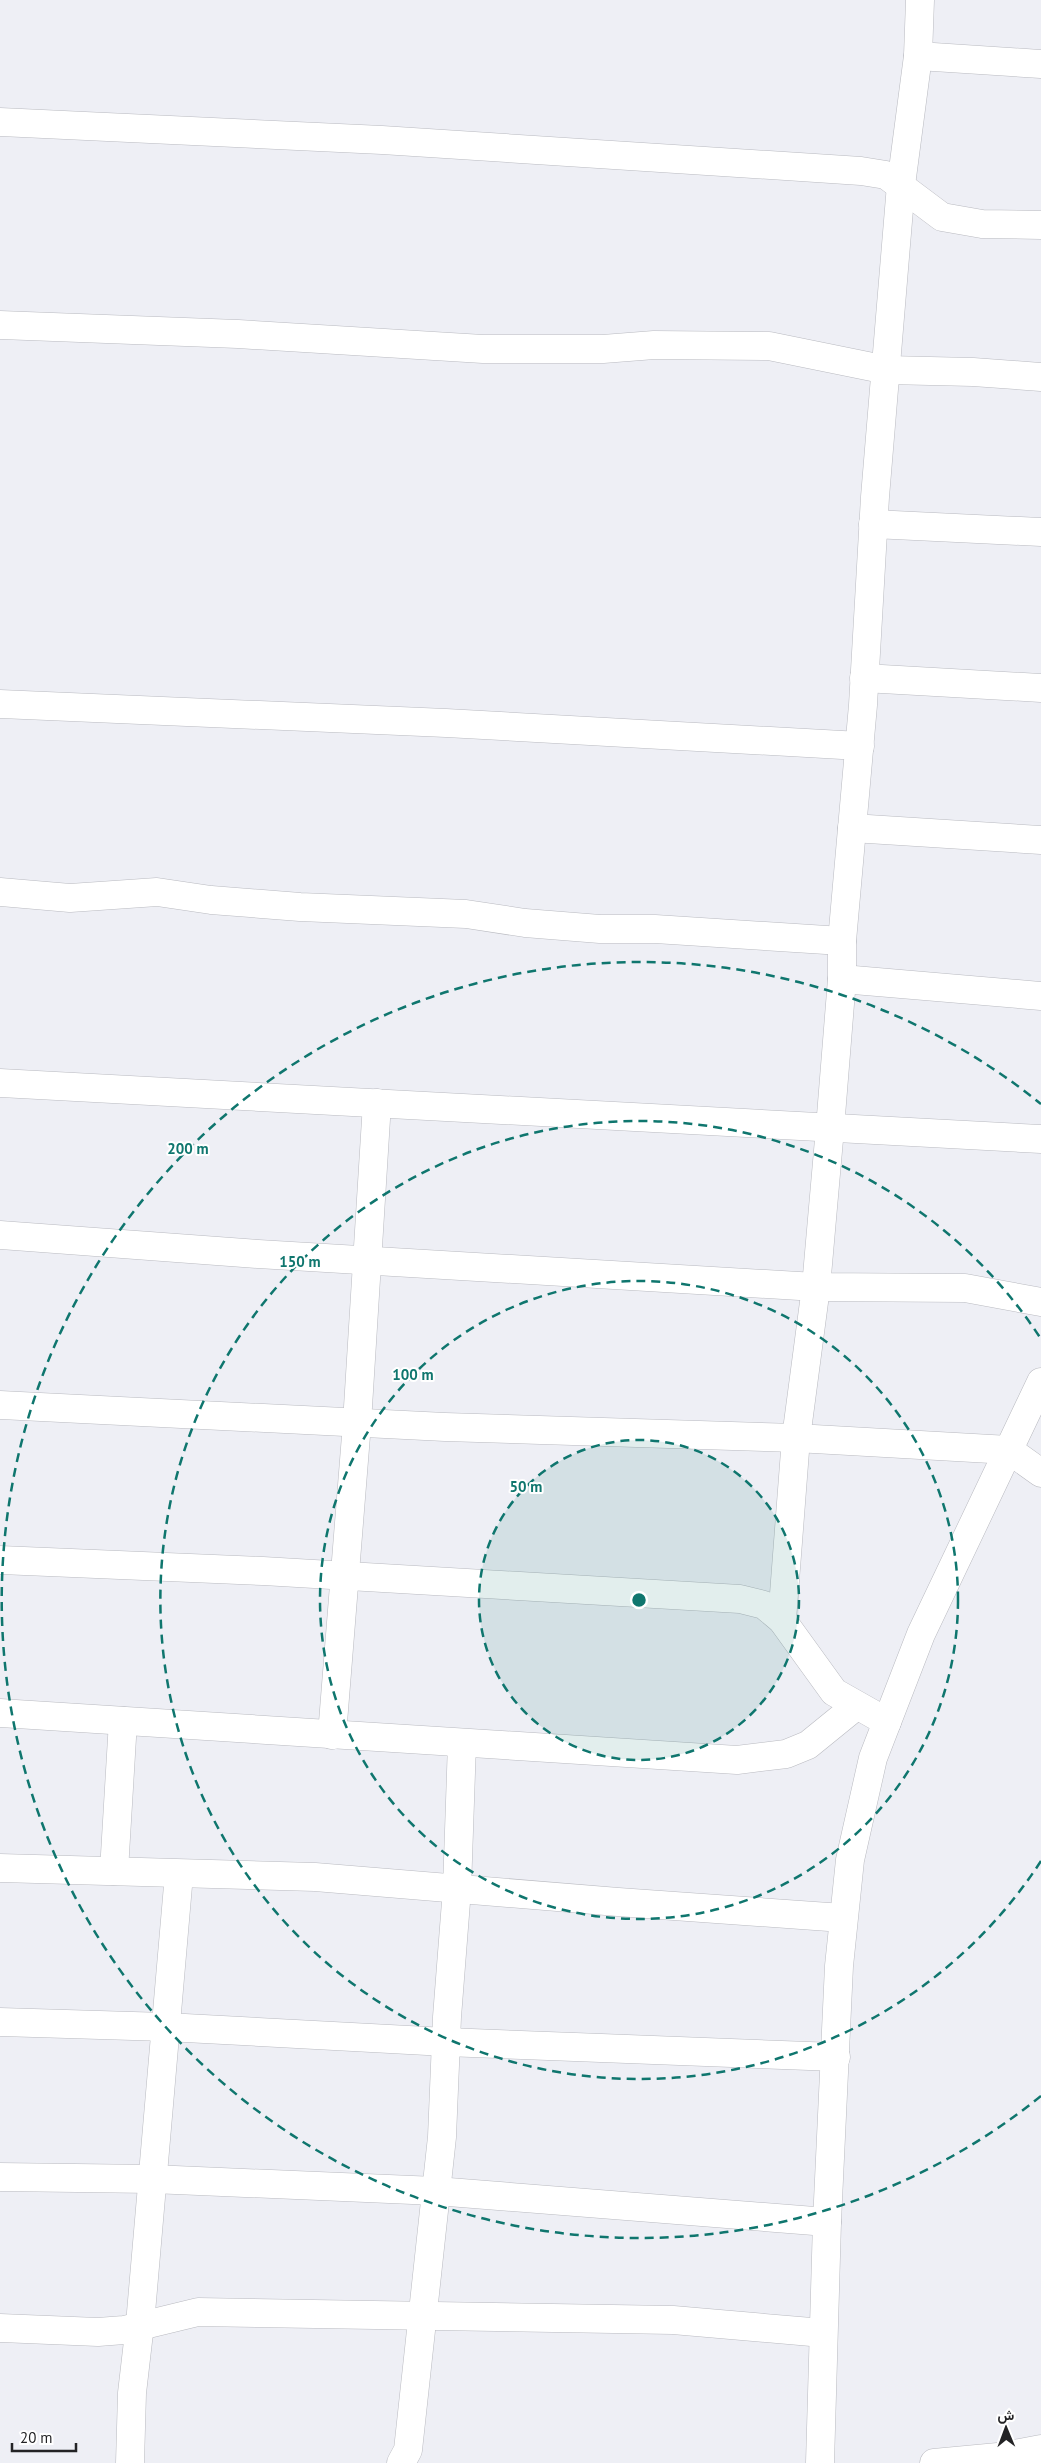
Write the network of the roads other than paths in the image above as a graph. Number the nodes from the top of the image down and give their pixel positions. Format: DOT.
graph roads {
  1 [pos="920,0"];
  2 [pos="918,56"];
  3 [pos="1041,64"];
  4 [pos="0,122"];
  5 [pos="900,185"];
  6 [pos="1041,225"];
  7 [pos="0,325"];
  8 [pos="887,370"];
  9 [pos="1041,377"];
  10 [pos="873,524"];
  11 [pos="1041,532"];
  12 [pos="864,678"];
  13 [pos="1041,688"];
  14 [pos="0,704"];
  15 [pos="860,746"];
  16 [pos="852,828"];
  17 [pos="1041,840"];
  18 [pos="0,898"];
  19 [pos="842,940"];
  20 [pos="842,979"];
  21 [pos="1041,996"];
  22 [pos="0,1083"];
  23 [pos="377,1103"];
  24 [pos="830,1128"];
  25 [pos="1041,1139"];
  26 [pos="0,1235"];
  27 [pos="367,1260"];
  28 [pos="816,1287"];
  29 [pos="1041,1302"];
  30 [pos="1041,1382"];
  31 [pos="0,1406"];
  32 [pos="356,1423"];
  33 [pos="796,1438"];
  34 [pos="1009,1450"];
  35 [pos="1041,1473"];
  36 [pos="0,1560"];
  37 [pos="344,1576"];
  38 [pos="782,1620"];
  39 [pos="856,1706"];
  40 [pos="0,1713"];
  41 [pos="123,1721"];
  42 [pos="887,1722"];
  43 [pos="332,1735"];
  44 [pos="462,1743"];
  45 [pos="0,1868"];
  46 [pos="114,1871"];
  47 [pos="179,1874"];
  48 [pos="457,1889"];
  49 [pos="844,1918"];
  50 [pos="0,2022"];
  51 [pos="166,2027"];
  52 [pos="446,2042"];
  53 [pos="836,2056"];
  54 [pos="0,2177"];
  55 [pos="152,2179"];
  56 [pos="436,2191"];
  57 [pos="827,2222"];
  58 [pos="422,2315"];
  59 [pos="140,2324"];
  60 [pos="0,2328"];
  61 [pos="823,2333"];
  62 [pos="1041,2449"];
  63 [pos="130,2463"];
  64 [pos="402,2463"];
  65 [pos="820,2463"];
  66 [pos="934,2463"];
  1 -- 2 [label="street"];
  2 -- 3 [label="street"];
  2 -- 5 [label="street"];
  4 -- 5 [label="street"];
  5 -- 6 [label="street"];
  5 -- 8 [label="street"];
  7 -- 8 [label="street"];
  8 -- 9 [label="street"];
  8 -- 10 [label="street"];
  10 -- 11 [label="street"];
  10 -- 12 [label="street"];
  12 -- 13 [label="street"];
  12 -- 15 [label="street"];
  14 -- 15 [label="street"];
  15 -- 16 [label="street"];
  16 -- 17 [label="street"];
  16 -- 19 [label="street"];
  18 -- 19 [label="street"];
  19 -- 20 [label="street"];
  20 -- 21 [label="street"];
  20 -- 24 [label="street"];
  22 -- 23 [label="street"];
  23 -- 24 [label="street"];
  23 -- 27 [label="street"];
  24 -- 25 [label="street"];
  24 -- 28 [label="street"];
  26 -- 27 [label="street"];
  27 -- 28 [label="street"];
  27 -- 32 [label="street"];
  28 -- 29 [label="street"];
  28 -- 33 [label="street"];
  30 -- 34 [label="street"];
  31 -- 32 [label="street"];
  32 -- 33 [label="street"];
  32 -- 37 [label="street"];
  33 -- 34 [label="street"];
  33 -- 38 [label="street"];
  34 -- 35 [label="street"];
  34 -- 42 [label="street"];
  36 -- 37 [label="street"];
  37 -- 38 [label="street"];
  37 -- 43 [label="street"];
  38 -- 39 [label="street"];
  39 -- 42 [label="street"];
  39 -- 44 [label="street"];
  40 -- 41 [label="street"];
  41 -- 43 [label="street"];
  41 -- 46 [label="street"];
  42 -- 49 [label="street"];
  43 -- 44 [label="street"];
  44 -- 48 [label="street"];
  45 -- 46 [label="street"];
  46 -- 47 [label="street"];
  47 -- 48 [label="street"];
  47 -- 51 [label="street"];
  48 -- 49 [label="street"];
  48 -- 52 [label="street"];
  49 -- 53 [label="street"];
  50 -- 51 [label="street"];
  51 -- 52 [label="street"];
  51 -- 55 [label="street"];
  52 -- 53 [label="street"];
  52 -- 56 [label="street"];
  53 -- 57 [label="street"];
  54 -- 55 [label="street"];
  55 -- 56 [label="street"];
  55 -- 59 [label="street"];
  56 -- 57 [label="street"];
  56 -- 58 [label="street"];
  57 -- 61 [label="street"];
  58 -- 59 [label="street"];
  58 -- 61 [label="street"];
  58 -- 64 [label="street"];
  59 -- 60 [label="street"];
  59 -- 63 [label="street"];
  61 -- 65 [label="street"];
  62 -- 66 [label="street"];
}
